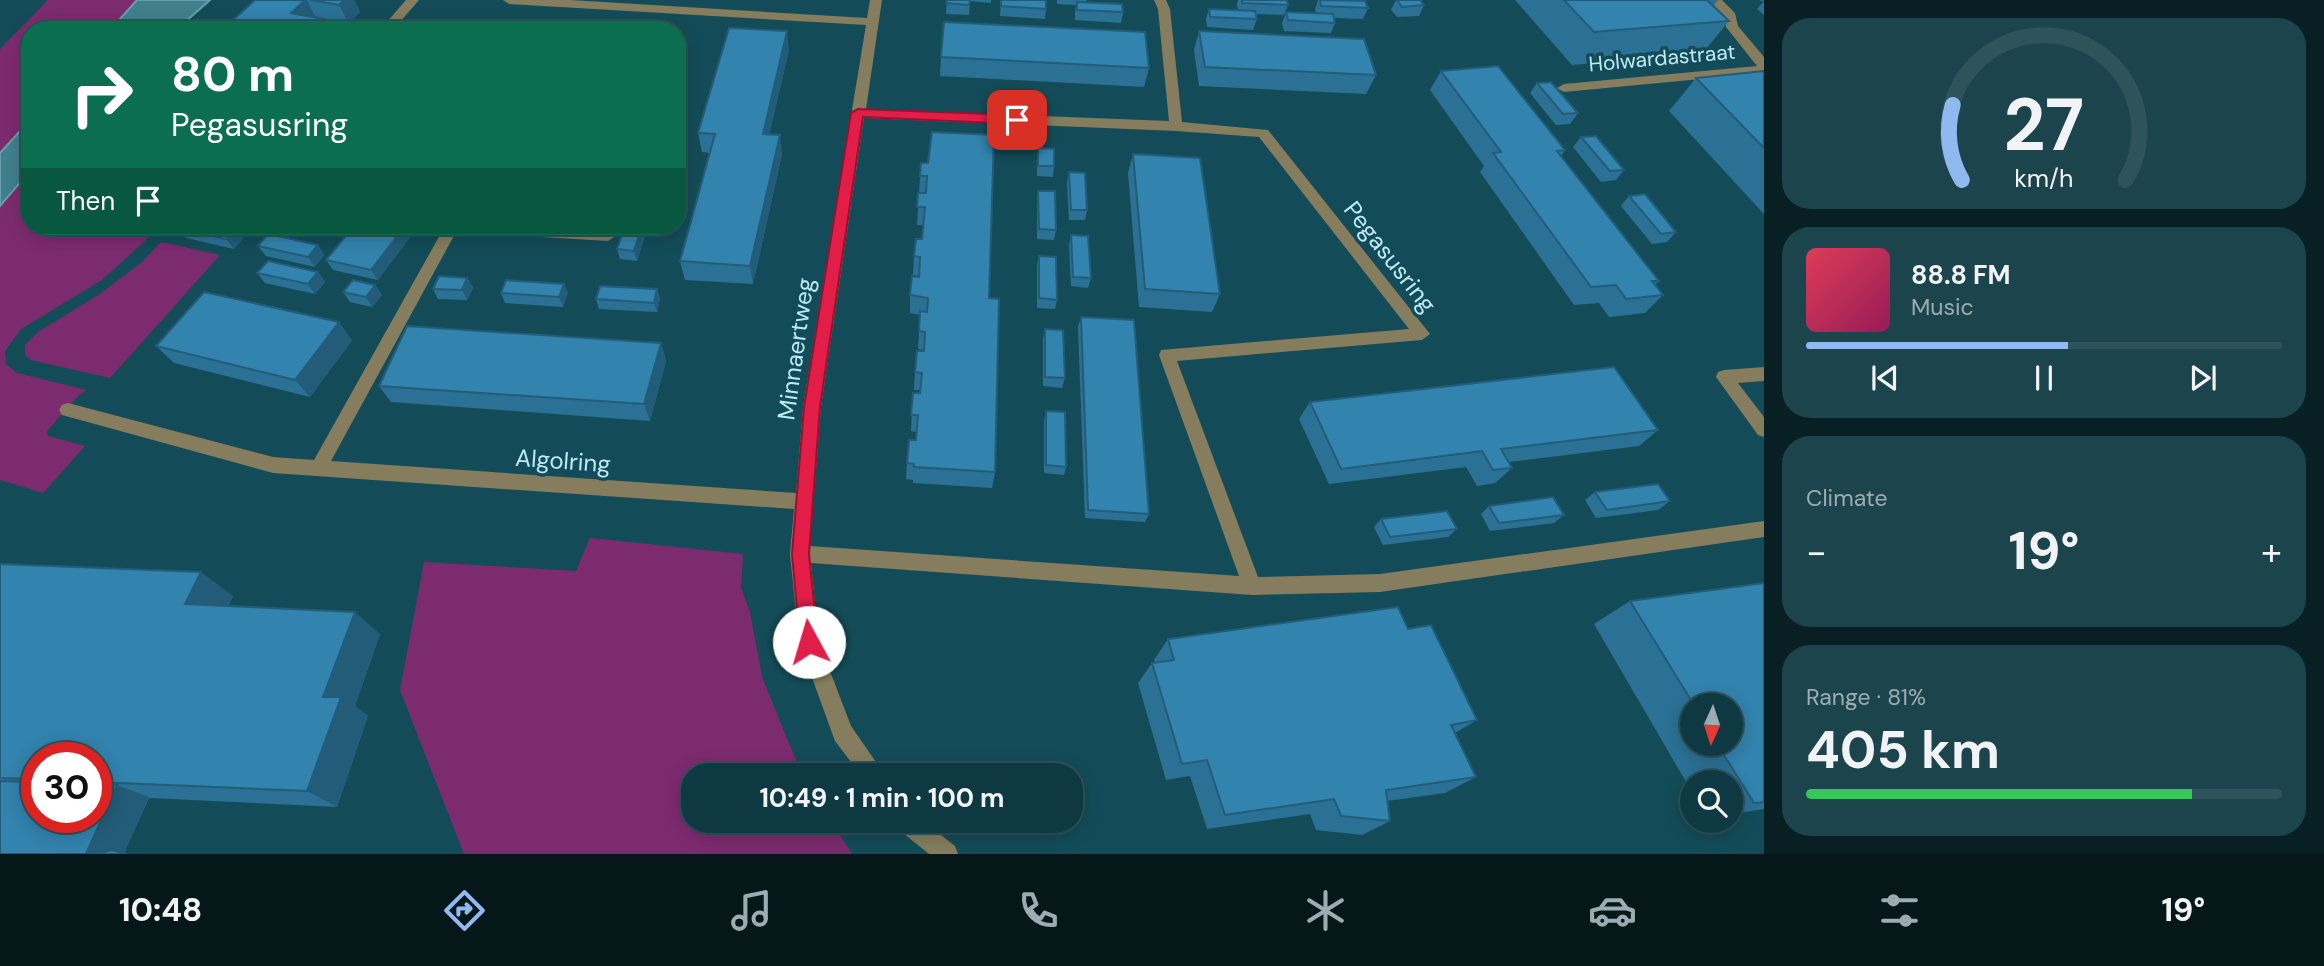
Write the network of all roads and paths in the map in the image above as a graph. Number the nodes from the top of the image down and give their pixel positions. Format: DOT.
graph roads {
  1 [pos="413,0"];
  2 [pos="509,0"];
  3 [pos="876,0"];
  4 [pos="1160,0"];
  5 [pos="1714,0"];
  6 [pos="536,1"];
  7 [pos="394,21"];
  8 [pos="873,22"];
  9 [pos="1764,67"];
  10 [pos="1564,88"];
  11 [pos="858,113"];
  12 [pos="1176,126"];
  13 [pos="447,235"];
  14 [pos="592,235"];
  15 [pos="608,236"];
  16 [pos="1764,374"];
  17 [pos="68,410"];
  18 [pos="1764,430"];
  19 [pos="318,469"];
  20 [pos="805,502"];
  21 [pos="1764,529"];
  22 [pos="800,554"];
  23 [pos="1252,586"];
  24 [pos="864,763"];
  25 [pos="921,833"];
  26 [pos="947,854"];
  1 -- 7 [label="street"];
  2 -- 6 [label="street"];
  3 -- 8 [label="street, Minnaertweg"];
  4 -- 12 [label="street"];
  5 -- 9 [label="street, Holwardastraat"];
  6 -- 8 [label="street"];
  8 -- 11 [label="street, Minnaertweg"];
  9 -- 10 [label="street, Holwardastraat"];
  11 -- 12 [label="street, Pegasusring"];
  11 -- 20 [label="street, Minnaertweg"];
  12 -- 23 [label="street, Pegasusring"];
  13 -- 19 [label="street"];
  14 -- 15 [label="street"];
  16 -- 18 [label="street"];
  17 -- 19 [label="street, Algolring"];
  19 -- 20 [label="street, Algolring"];
  20 -- 22 [label="street, Minnaertweg"];
  21 -- 23 [label="street"];
  22 -- 23 [label="street"];
  22 -- 24 [label="street, Minnaertweg"];
  25 -- 26 [label="street"];
}
